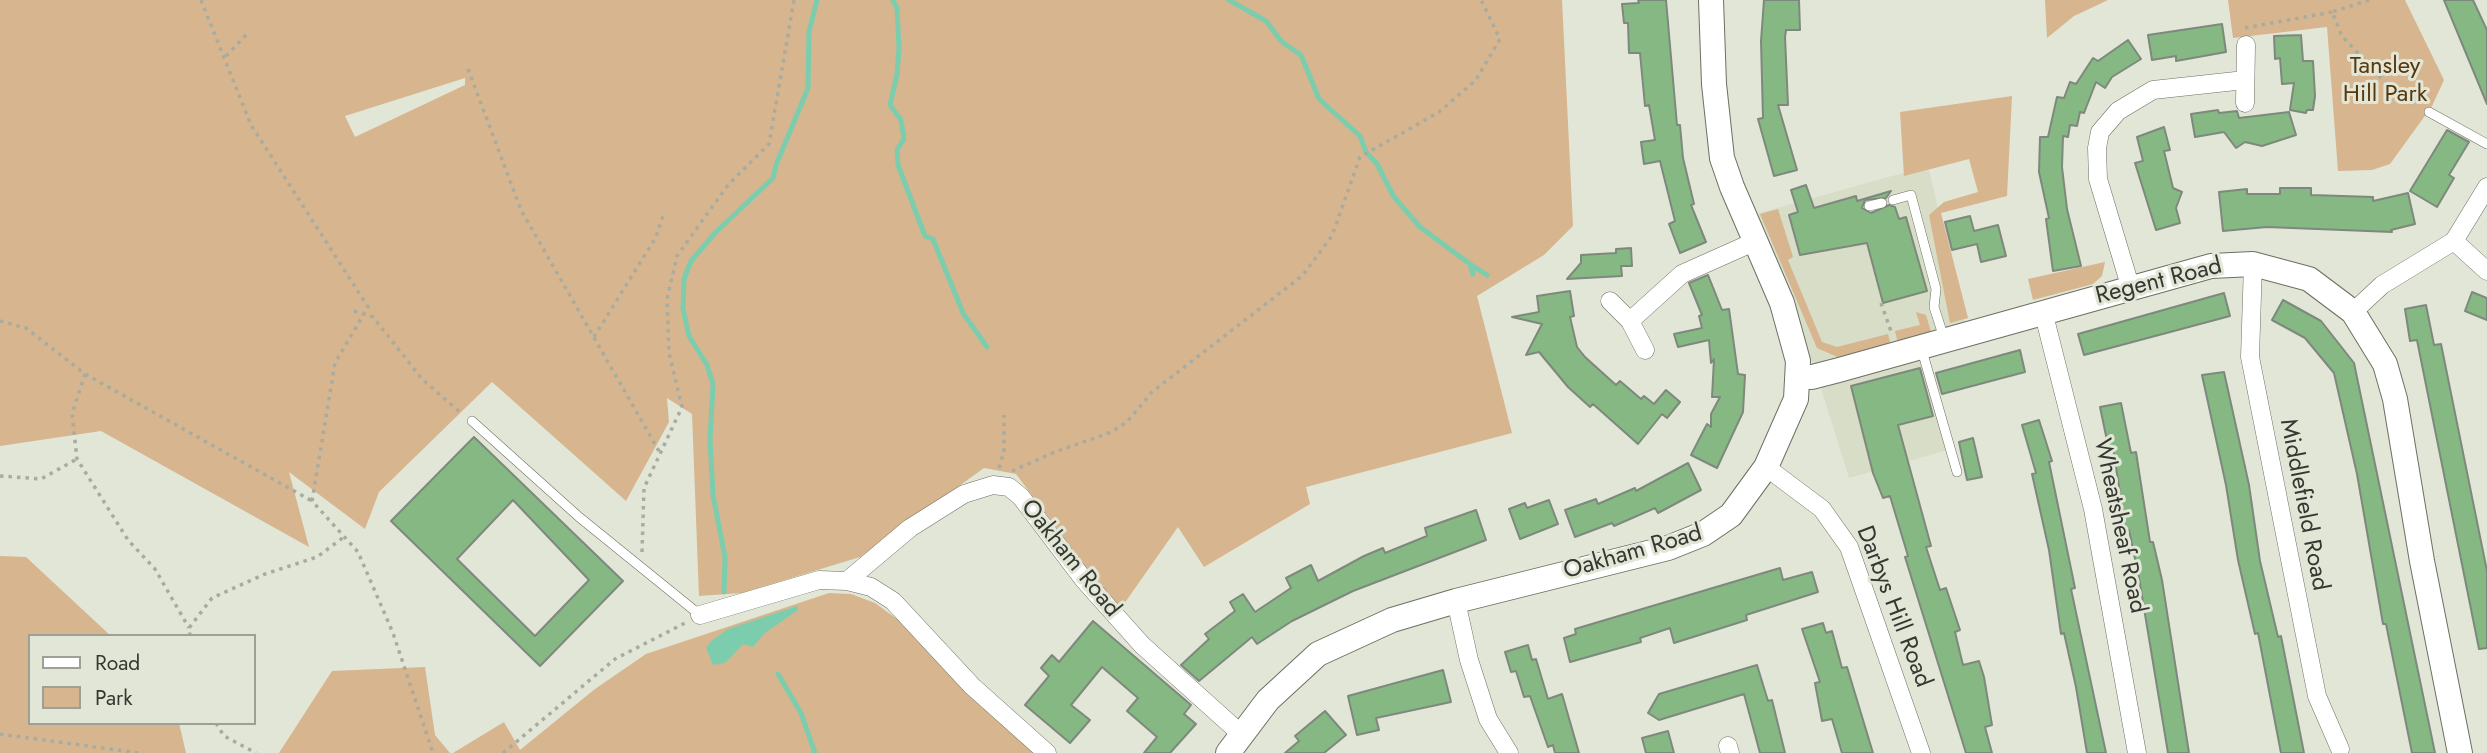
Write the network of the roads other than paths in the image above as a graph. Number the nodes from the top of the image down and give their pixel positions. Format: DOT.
graph roads {
  1 [pos="1711,0"];
  2 [pos="2246,45"];
  3 [pos="2245,80"];
  4 [pos="2245,103"];
  5 [pos="2429,112"];
  6 [pos="2487,144"];
  7 [pos="2487,187"];
  8 [pos="1893,200"];
  9 [pos="1882,203"];
  10 [pos="1869,206"];
  11 [pos="1756,240"];
  12 [pos="2454,241"];
  13 [pos="2253,264"];
  14 [pos="2487,271"];
  15 [pos="2131,289"];
  16 [pos="1611,301"];
  17 [pos="2043,312"];
  18 [pos="2353,312"];
  19 [pos="1630,321"];
  20 [pos="1933,342"];
  21 [pos="1645,350"];
  22 [pos="1798,377"];
  23 [pos="472,421"];
  24 [pos="1766,467"];
  25 [pos="1957,472"];
  26 [pos="848,581"];
  27 [pos="1456,601"];
  28 [pos="700,615"];
  29 [pos="1234,744"];
  30 [pos="2340,749"];
  31 [pos="1047,753"];
  32 [pos="1509,753"];
  33 [pos="1921,753"];
  34 [pos="2137,753"];
  35 [pos="2460,753"];
  1 -- 11 [label="street, Oakham Road"];
  2 -- 3 [label="street"];
  3 -- 4 [label="street"];
  3 -- 15 [label="street"];
  5 -- 6 [label="lane"];
  7 -- 12 [label="street"];
  8 -- 20 [label="lane"];
  9 -- 10 [label="lane"];
  11 -- 19 [label="street"];
  11 -- 22 [label="street, Oakham Road"];
  12 -- 14 [label="street"];
  12 -- 18 [label="street"];
  13 -- 15 [label="street, Regent Road"];
  13 -- 18 [label="street, Regent Road"];
  13 -- 30 [label="street, Middlefield Road"];
  15 -- 17 [label="street, Regent Road"];
  16 -- 19 [label="street"];
  17 -- 20 [label="street, Regent Road"];
  17 -- 34 [label="street, Wheatsheaf Road"];
  18 -- 35 [label="street, Regent Road"];
  19 -- 21 [label="street"];
  20 -- 22 [label="street, Regent Road"];
  20 -- 25 [label="lane"];
  22 -- 24 [label="street, Oakham Road"];
  23 -- 28 [label="lane"];
  24 -- 27 [label="street, Oakham Road"];
  24 -- 33 [label="street, Darbys Hill Road"];
  26 -- 28 [label="street"];
  26 -- 29 [label="street, Oakham Road"];
  26 -- 31 [label="street"];
  27 -- 29 [label="street, Oakham Road"];
  27 -- 32 [label="street"];
}
